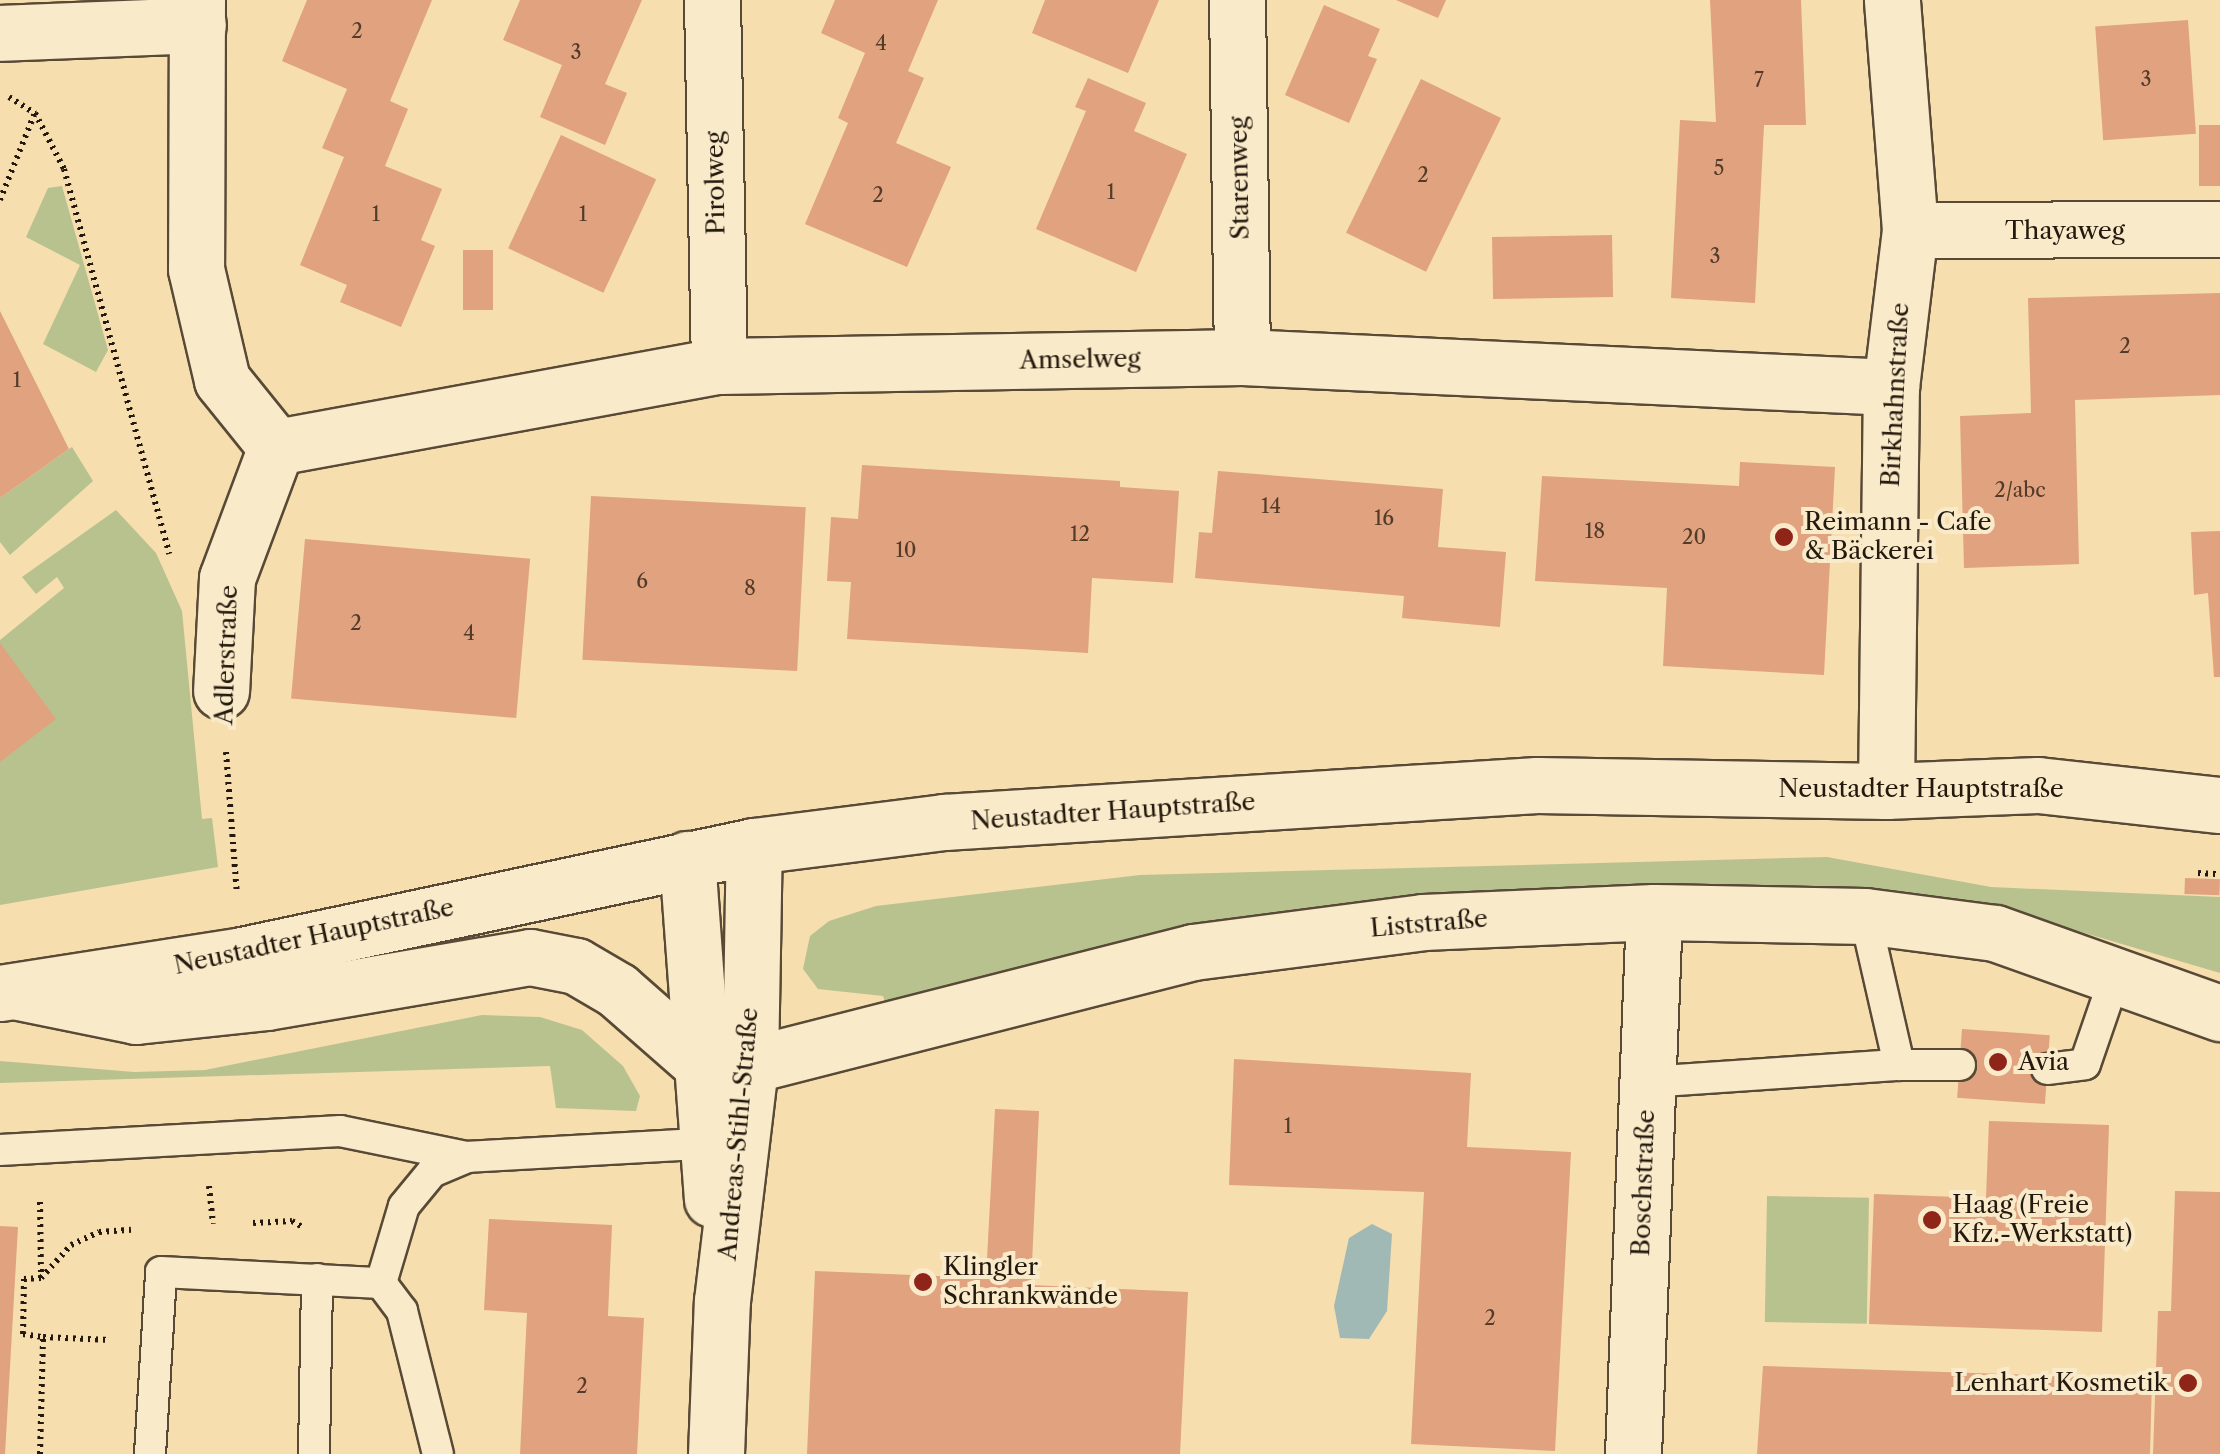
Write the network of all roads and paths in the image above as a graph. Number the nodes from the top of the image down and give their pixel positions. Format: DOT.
graph roads {
  1 [pos="712,0"];
  2 [pos="1237,0"];
  3 [pos="1892,0"];
  4 [pos="198,12"];
  5 [pos="0,33"];
  6 [pos="0,92"];
  7 [pos="35,113"];
  8 [pos="0,200"];
  9 [pos="2220,229"];
  10 [pos="1910,230"];
  11 [pos="1242,357"];
  12 [pos="719,366"];
  13 [pos="1891,388"];
  14 [pos="276,447"];
  15 [pos="227,578"];
  16 [pos="221,691"];
  17 [pos="1886,791"];
  18 [pos="2220,805"];
  19 [pos="754,846"];
  20 [pos="687,859"];
  21 [pos="2198,873"];
  22 [pos="2220,874"];
  23 [pos="1654,912"];
  24 [pos="1864,916"];
  25 [pos="242,955"];
  26 [pos="2116,974"];
  27 [pos="10,993"];
  28 [pos="2220,1013"];
  29 [pos="725,1063"];
  30 [pos="1960,1064"];
  31 [pos="1899,1065"];
  32 [pos="2047,1068"];
  33 [pos="1648,1082"];
  34 [pos="724,1143"];
  35 [pos="0,1150"];
  36 [pos="467,1157"];
  37 [pos="210,1186"];
  38 [pos="40,1202"];
  39 [pos="213,1224"];
  40 [pos="317,1280"];
  41 [pos="381,1283"];
  42 [pos="44,1337"];
  43 [pos="157,1342"];
  44 [pos="40,1454"];
  45 [pos="150,1454"];
  46 [pos="314,1454"];
  47 [pos="438,1454"];
  48 [pos="716,1454"];
  49 [pos="1633,1454"];
  1 -- 12 [label="street, Pirolweg"];
  2 -- 11 [label="street, Starenweg"];
  3 -- 10 [label="street, Birkhahnstraße"];
  4 -- 5 [label="street"];
  4 -- 14 [label="street"];
  6 -- 7 [label="path"];
  7 -- 8 [label="path"];
  7 -- 15 [label="path"];
  9 -- 10 [label="street, Thayaweg"];
  10 -- 13 [label="street, Birkhahnstraße"];
  11 -- 12 [label="street, Amselweg"];
  11 -- 13 [label="street, Amselweg"];
  12 -- 14 [label="street, Amselweg"];
  13 -- 17 [label="street, Birkhahnstraße"];
  14 -- 15 [label="street, Adlerstraße"];
  15 -- 16 [label="street, Adlerstraße"];
  16 -- 25 [label="path, Adlerstraße"];
  17 -- 18 [label="street, Neustadter Hauptstraße"];
  17 -- 19 [label="street, Neustadter Hauptstraße"];
  19 -- 20 [label="street, Neustadter Hauptstraße"];
  19 -- 29 [label="street, Andreas-Stihl-Straße"];
  20 -- 25 [label="street, Neustadter Hauptstraße"];
  20 -- 29 [label="street, Andreas-Stihl-Straße"];
  21 -- 22 [label="path"];
  23 -- 24 [label="street, Liststraße"];
  23 -- 29 [label="street, Liststraße"];
  23 -- 33 [label="street, Boschstraße"];
  24 -- 26 [label="street, Liststraße"];
  24 -- 31 [label="lane"];
  25 -- 27 [label="street, Neustadter Hauptstraße"];
  26 -- 28 [label="street, Liststraße"];
  26 -- 32 [label="lane"];
  27 -- 29 [label="street, Neustadter Hauptstraße"];
  29 -- 34 [label="street, Andreas-Stihl-Straße"];
  30 -- 31 [label="lane"];
  31 -- 33 [label="lane"];
  33 -- 49 [label="street, Boschstraße"];
  34 -- 36 [label="lane"];
  34 -- 48 [label="street, Andreas-Stihl-Straße"];
  35 -- 36 [label="lane"];
  36 -- 41 [label="lane"];
  37 -- 39 [label="path"];
  38 -- 42 [label="path"];
  40 -- 41 [label="lane"];
  40 -- 43 [label="lane"];
  40 -- 46 [label="lane"];
  41 -- 47 [label="lane"];
  42 -- 43 [label="path"];
  42 -- 44 [label="path"];
  43 -- 45 [label="lane"];
}
